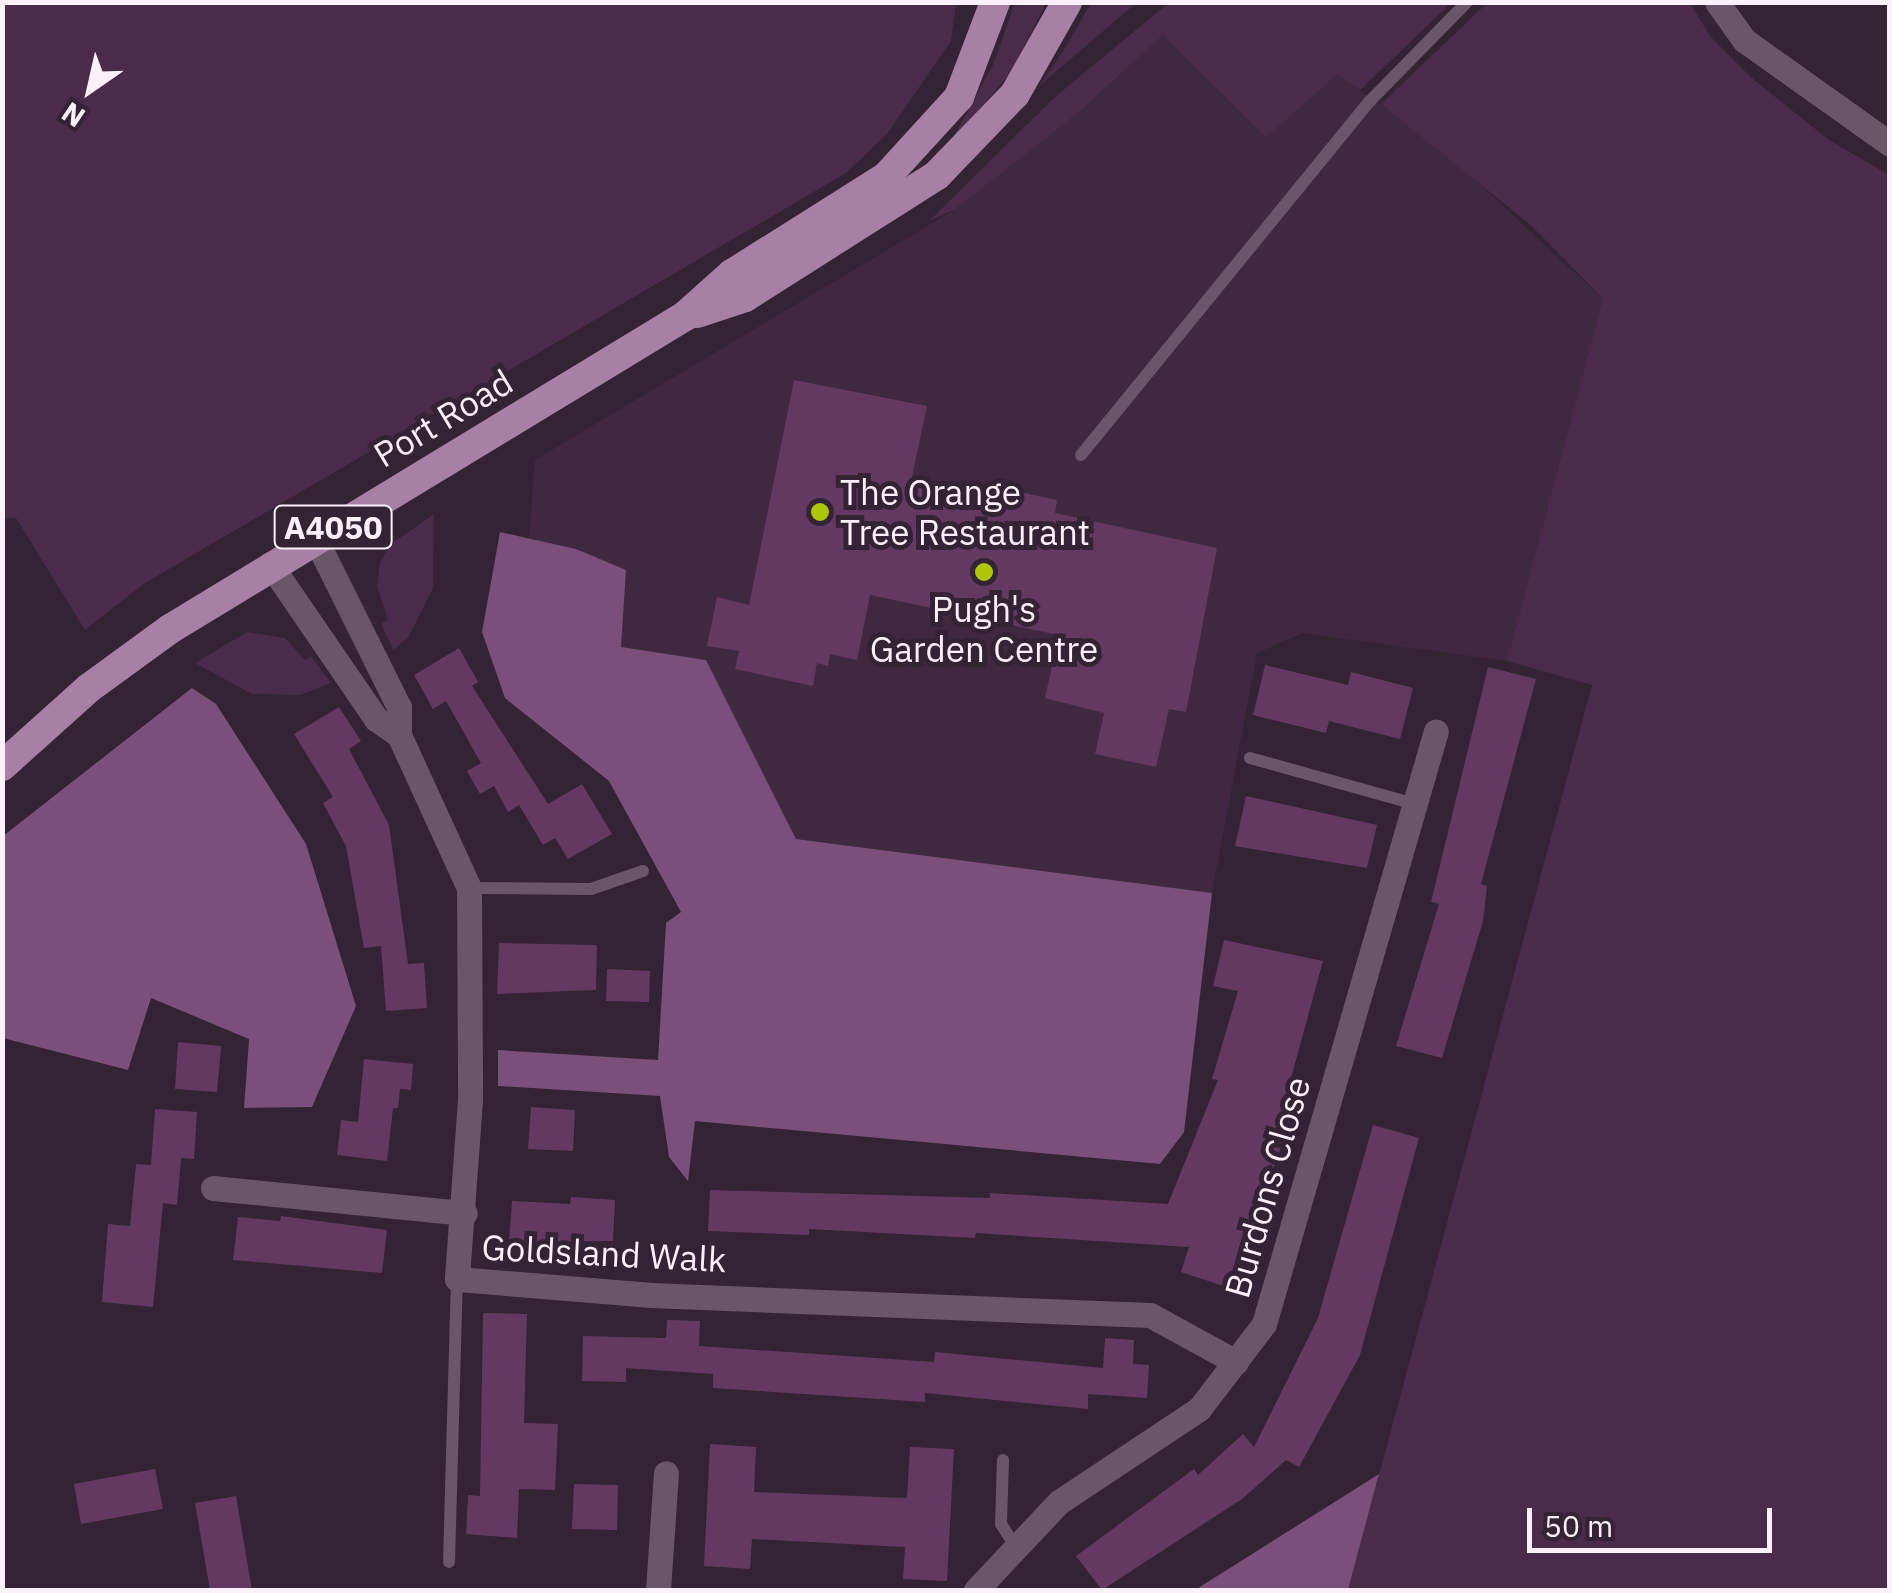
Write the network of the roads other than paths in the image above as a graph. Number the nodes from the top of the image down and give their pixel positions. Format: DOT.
graph roads {
  1 [pos="995,2"];
  2 [pos="1068,2"];
  3 [pos="1468,2"];
  4 [pos="1717,2"];
  5 [pos="1890,144"];
  6 [pos="684,316"];
  7 [pos="1081,455"];
  8 [pos="314,538"];
  9 [pos="270,564"];
  10 [pos="1436,731"];
  11 [pos="399,734"];
  12 [pos="1250,758"];
  13 [pos="2,766"];
  14 [pos="1415,804"];
  15 [pos="643,871"];
  16 [pos="469,888"];
  17 [pos="212,1188"];
  18 [pos="466,1213"];
  19 [pos="457,1280"];
  20 [pos="1236,1362"];
  21 [pos="1003,1460"];
  22 [pos="666,1474"];
  23 [pos="1014,1544"];
  24 [pos="448,1562"];
  25 [pos="658,1590"];
  26 [pos="976,1590"];
  1 -- 6 [label="main road, Port Road / A4050"];
  2 -- 6 [label="main road, Port Road / A4050"];
  3 -- 7 [label="lane"];
  4 -- 5 [label="street"];
  6 -- 8 [label="main road, Port Road / A4050"];
  8 -- 9 [label="main road, Port Road / A4050"];
  8 -- 11 [label="street, Goldsland Walk"];
  9 -- 11 [label="street, Goldsland Walk"];
  9 -- 13 [label="main road, Port Road / A4050"];
  10 -- 14 [label="street, Burdons Close"];
  11 -- 16 [label="street, Goldsland Walk"];
  12 -- 14 [label="lane"];
  14 -- 20 [label="street, Burdons Close"];
  15 -- 16 [label="lane"];
  16 -- 18 [label="street, Goldsland Walk"];
  17 -- 18 [label="street"];
  18 -- 19 [label="street, Goldsland Walk"];
  19 -- 20 [label="street, Goldsland Walk"];
  19 -- 24 [label="lane"];
  20 -- 23 [label="street, Burdons Close"];
  21 -- 23 [label="lane"];
  22 -- 25 [label="street"];
  23 -- 26 [label="street, Burdons Close"];
}
